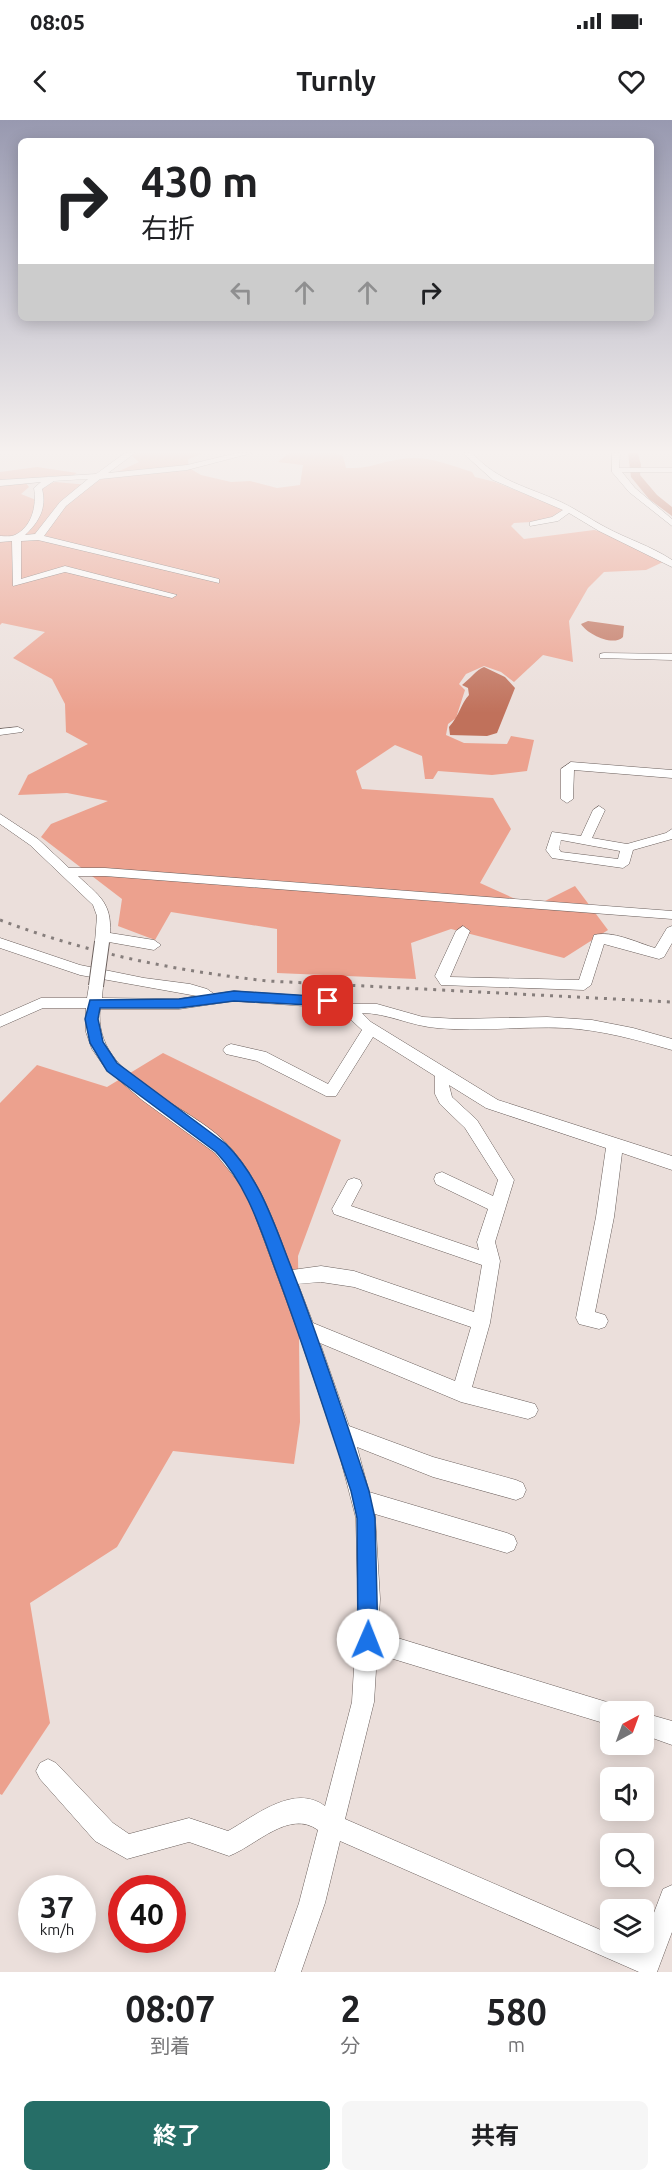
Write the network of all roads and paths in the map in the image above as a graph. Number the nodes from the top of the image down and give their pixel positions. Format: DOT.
graph roads {
  1 [pos="17,539"];
  2 [pos="42,539"];
  3 [pos="625,539"];
  4 [pos="70,558"];
  5 [pos="672,564"];
  6 [pos="216,581"];
  7 [pos="172,595"];
  8 [pos="604,656"];
  9 [pos="672,657"];
  10 [pos="18,730"];
  11 [pos="0,732"];
  12 [pos="672,774"];
  13 [pos="567,799"];
  14 [pos="599,810"];
  15 [pos="0,818"];
  16 [pos="672,833"];
  17 [pos="586,838"];
  18 [pos="627,848"];
  19 [pos="68,872"];
  20 [pos="672,915"];
  21 [pos="463,931"];
  22 [pos="672,931"];
  23 [pos="103,939"];
  24 [pos="0,943"];
  25 [pos="154,945"];
  26 [pos="95,995"];
  27 [pos="211,1000"];
  28 [pos="348,1009"];
  29 [pos="0,1022"];
  30 [pos="370,1029"];
  31 [pos="672,1045"];
  32 [pos="231,1050"];
  33 [pos="444,1075"];
  34 [pos="615,1145"];
  35 [pos="672,1163"];
  36 [pos="442,1179"];
  37 [pos="354,1185"];
  38 [pos="498,1206"];
  39 [pos="491,1261"];
  40 [pos="287,1278"];
  41 [pos="599,1321"];
  42 [pos="481,1323"];
  43 [pos="306,1329"];
  44 [pos="461,1393"];
  45 [pos="528,1410"];
  46 [pos="341,1432"];
  47 [pos="516,1490"];
  48 [pos="362,1500"];
  49 [pos="507,1543"];
  50 [pos="368,1640"];
  51 [pos="600,1711"];
  52 [pos="654,1727"];
  53 [pos="672,1733"];
  54 [pos="48,1771"];
  55 [pos="333,1826"];
  56 [pos="672,1898"];
  57 [pos="288,1972"];
  1 -- 4 [label="street"];
  2 -- 4 [label="street"];
  3 -- 5 [label="street"];
  4 -- 6 [label="street"];
  4 -- 7 [label="street"];
  8 -- 9 [label="street"];
  10 -- 11 [label="street"];
  12 -- 13 [label="street"];
  14 -- 17 [label="street"];
  15 -- 19 [label="street"];
  16 -- 18 [label="street"];
  17 -- 18 [label="street"];
  17 -- 18 [label="street"];
  19 -- 20 [label="street"];
  19 -- 23 [label="street"];
  21 -- 22 [label="street"];
  23 -- 25 [label="street"];
  23 -- 26 [label="street, bridge"];
  24 -- 27 [label="street"];
  26 -- 27 [label="street"];
  26 -- 29 [label="street"];
  26 -- 40 [label="street"];
  27 -- 28 [label="street"];
  28 -- 30 [label="street"];
  28 -- 31 [label="street"];
  30 -- 32 [label="street"];
  30 -- 33 [label="street"];
  33 -- 34 [label="street"];
  33 -- 38 [label="street"];
  34 -- 35 [label="street"];
  34 -- 41 [label="street"];
  36 -- 38 [label="street"];
  37 -- 39 [label="street"];
  38 -- 39 [label="street"];
  39 -- 42 [label="street"];
  40 -- 42 [label="street"];
  40 -- 43 [label="street"];
  42 -- 44 [label="street"];
  43 -- 44 [label="street"];
  43 -- 46 [label="street"];
  44 -- 45 [label="street"];
  46 -- 47 [label="street"];
  46 -- 48 [label="street"];
  48 -- 49 [label="street"];
  48 -- 50 [label="street"];
  50 -- 51 [label="street"];
  50 -- 55 [label="street"];
  52 -- 53 [label="street"];
  54 -- 55 [label="street"];
  55 -- 56 [label="street"];
  55 -- 57 [label="street"];
}
